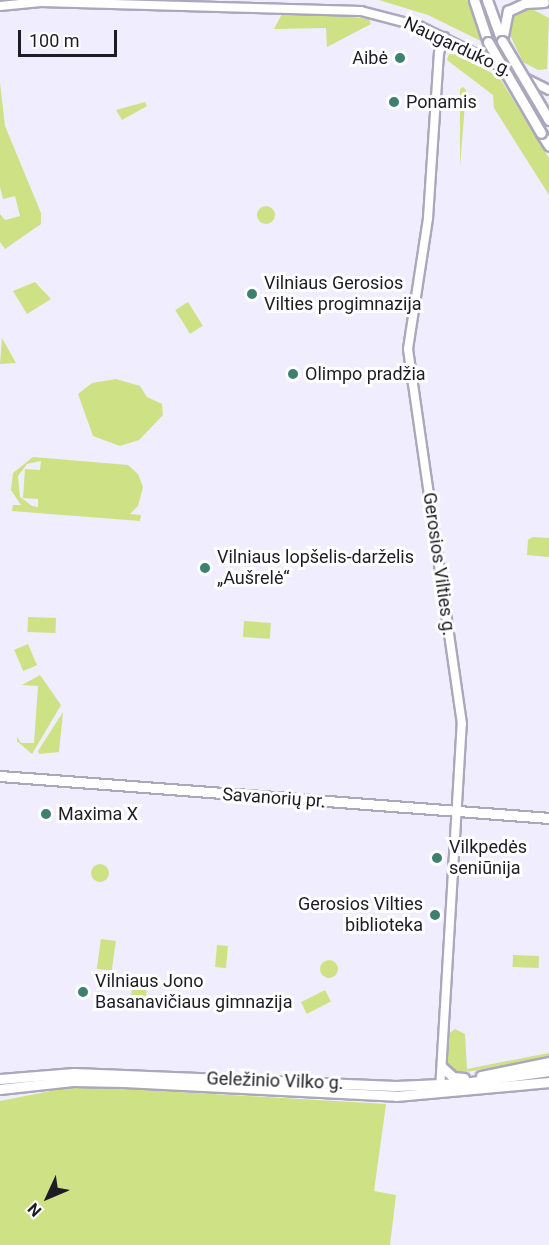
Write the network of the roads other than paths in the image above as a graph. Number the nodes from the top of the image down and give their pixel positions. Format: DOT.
graph roads {
  1 [pos="474,0"];
  2 [pos="487,0"];
  3 [pos="38,1"];
  4 [pos="544,3"];
  5 [pos="0,6"];
  6 [pos="444,37"];
  7 [pos="502,41"];
  8 [pos="549,89"];
  9 [pos="549,120"];
  10 [pos="549,146"];
  11 [pos="0,776"];
  12 [pos="459,811"];
  13 [pos="549,818"];
  14 [pos="549,1062"];
  15 [pos="442,1067"];
  16 [pos="549,1071"];
  17 [pos="470,1077"];
  18 [pos="0,1078"];
  19 [pos="504,1079"];
  20 [pos="549,1082"];
  21 [pos="0,1089"];
  22 [pos="440,1089"];
  1 -- 10 [label="main road, bridge"];
  2 -- 7 [label="main road"];
  3 -- 5 [label="main road, Naugarduko g."];
  3 -- 6 [label="main road, Naugarduko g."];
  4 -- 7 [label="main road"];
  6 -- 8 [label="main road, Naugarduko g."];
  6 -- 12 [label="main road, Gerosios Vilties g."];
  7 -- 9 [label="main road, bridge"];
  11 -- 12 [label="main road, Savanorių pr."];
  12 -- 13 [label="main road, Savanorių pr."];
  12 -- 15 [label="main road, Gerosios Vilties g."];
  14 -- 17 [label="main road"];
  15 -- 17 [label="main road"];
  15 -- 22 [label="main road, Gerosios Vilties g."];
  16 -- 19 [label="main road, Geležinio Vilko g."];
  17 -- 19 [label="main road"];
  18 -- 22 [label="main road, Geležinio Vilko g."];
  19 -- 22 [label="main road, Geležinio Vilko g."];
  20 -- 22 [label="main road, Geležinio Vilko g."];
  21 -- 22 [label="main road, Geležinio Vilko g."];
}
